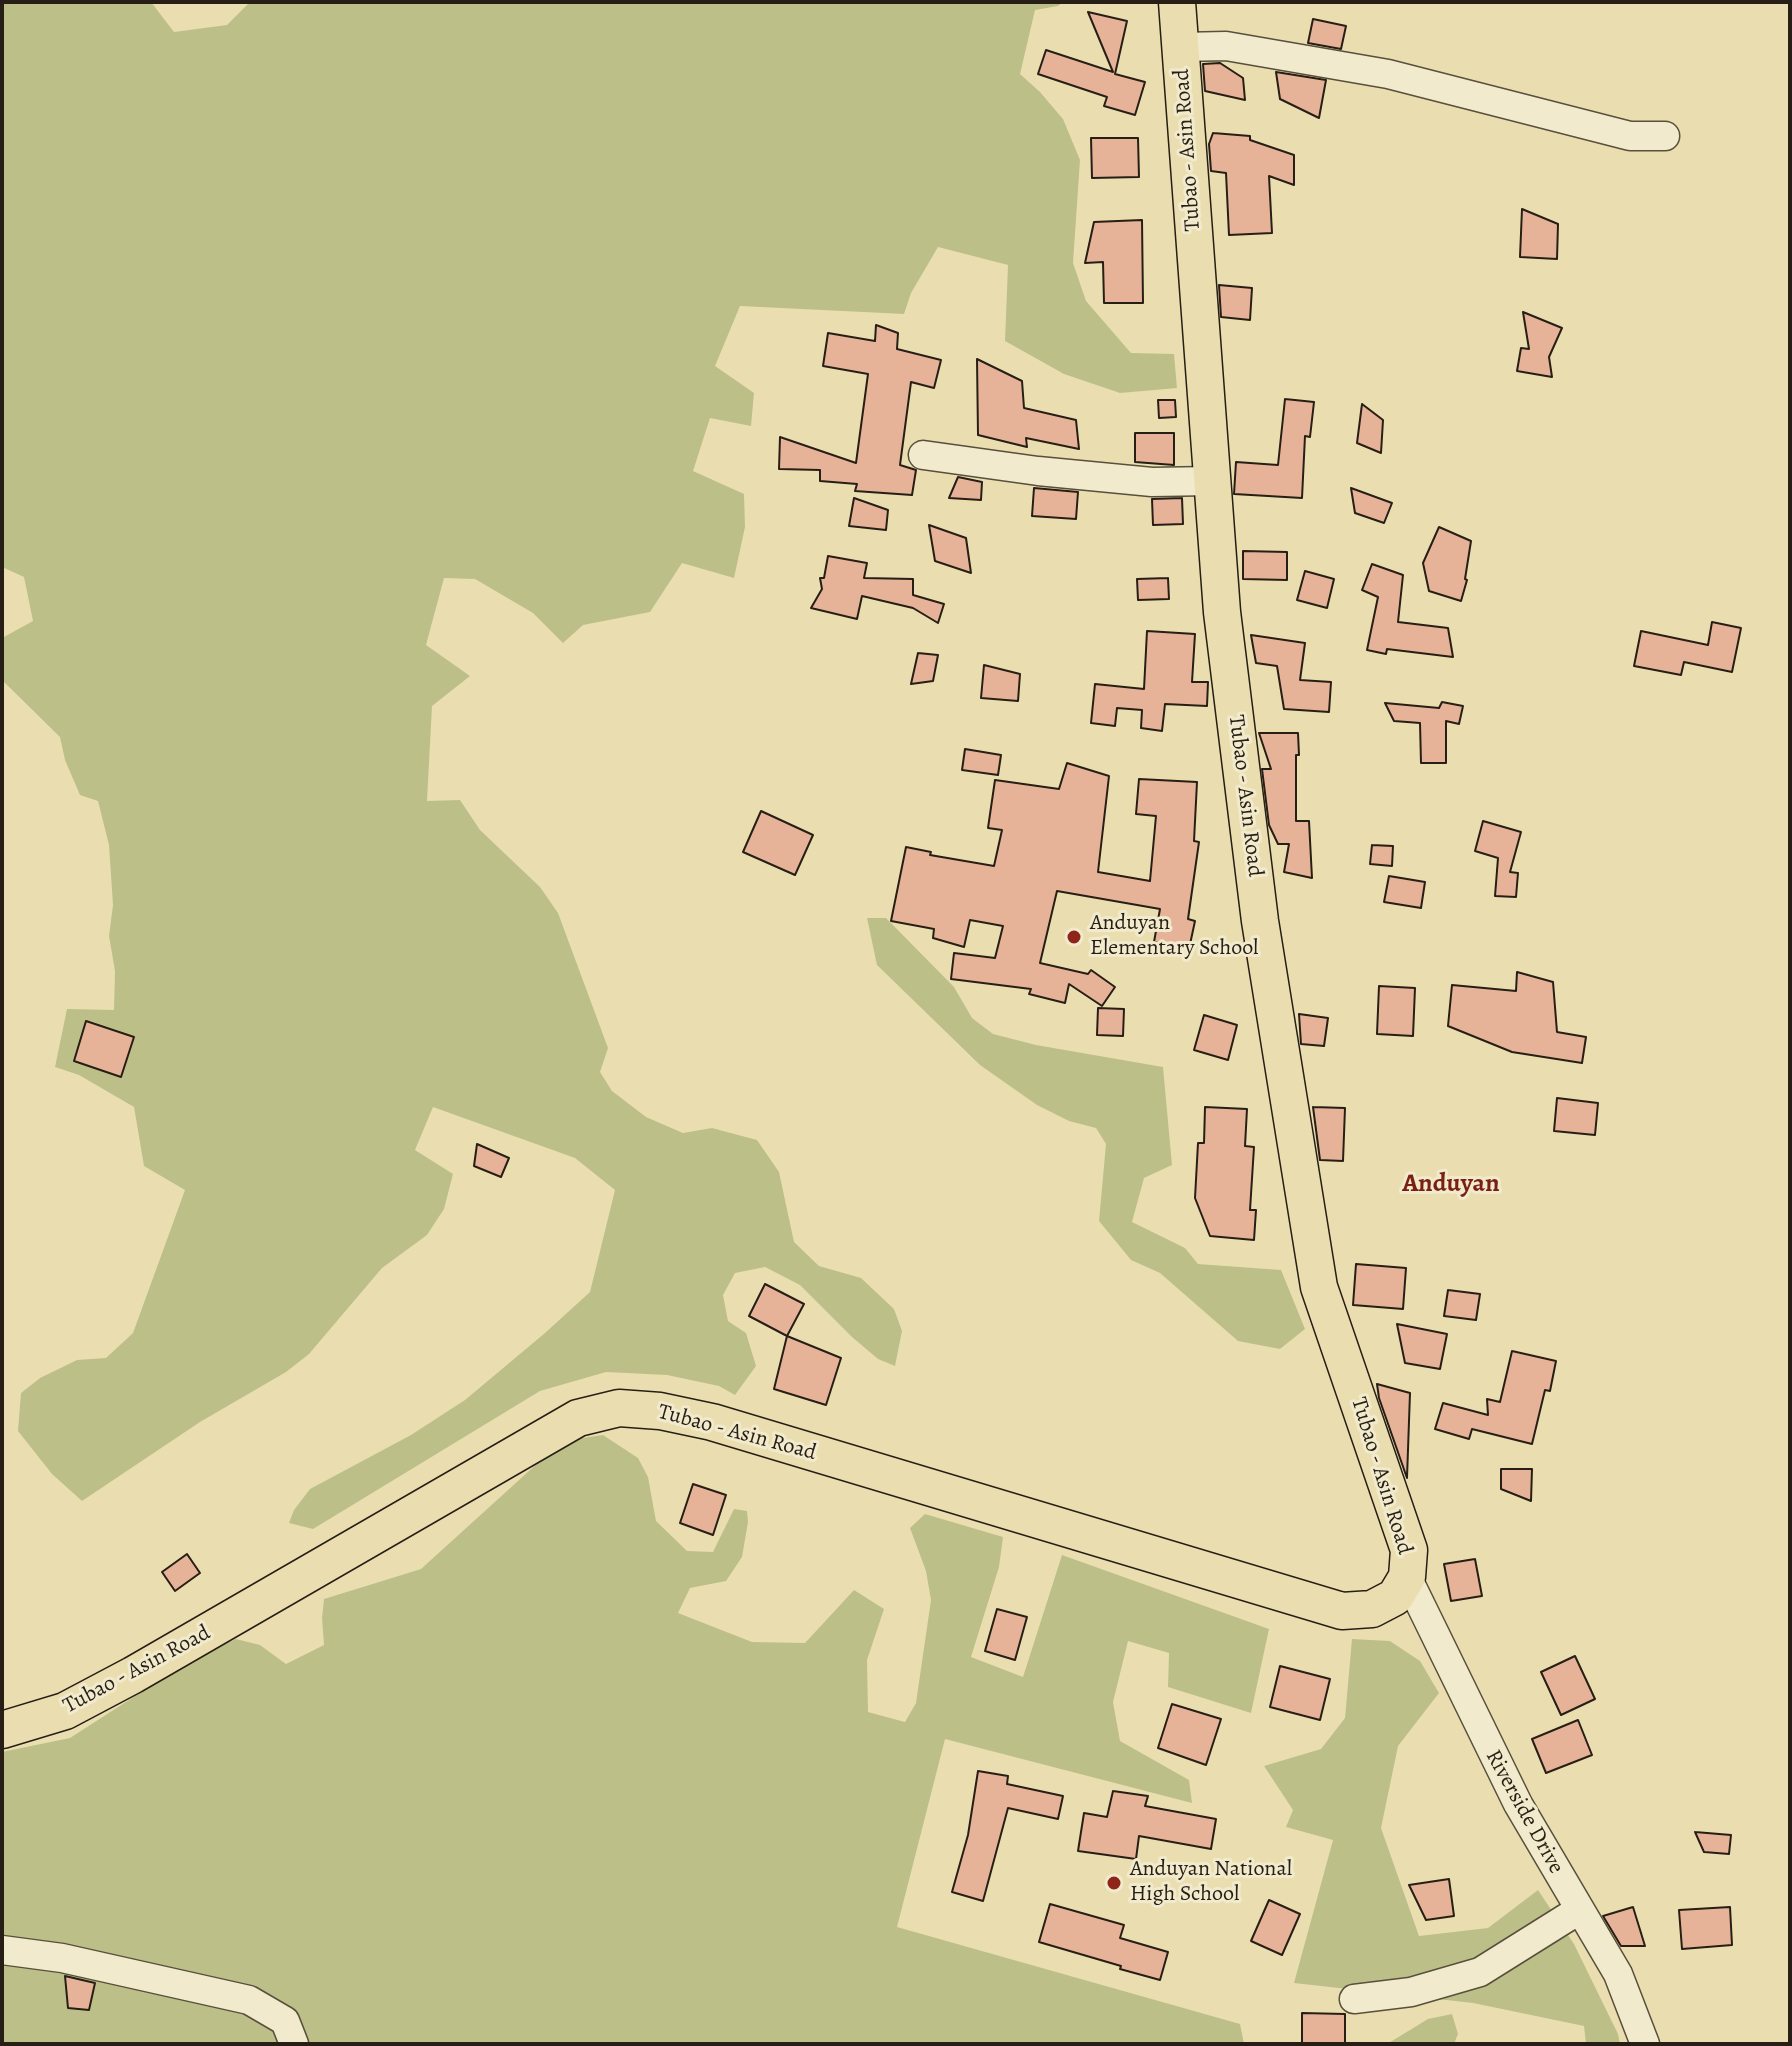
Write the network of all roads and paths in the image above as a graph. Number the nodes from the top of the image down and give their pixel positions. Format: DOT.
graph roads {
  1 [pos="1177,2"];
  2 [pos="1181,47"];
  3 [pos="1665,136"];
  4 [pos="923,455"];
  5 [pos="1212,481"];
  6 [pos="1407,1577"];
  7 [pos="2,1730"];
  8 [pos="1579,1910"];
  9 [pos="2,1950"];
  10 [pos="1354,1999"];
  11 [pos="294,2044"];
  12 [pos="1645,2044"];
  1 -- 2 [label="main road, Tubao - Asin Road"];
  2 -- 3 [label="street"];
  2 -- 5 [label="main road, Tubao - Asin Road"];
  4 -- 5 [label="street"];
  5 -- 6 [label="main road, Tubao - Asin Road"];
  6 -- 7 [label="main road, Tubao - Asin Road"];
  6 -- 8 [label="street, Riverside Drive"];
  8 -- 10 [label="street"];
  8 -- 12 [label="street, Riverside Drive"];
  9 -- 11 [label="street"];
}
